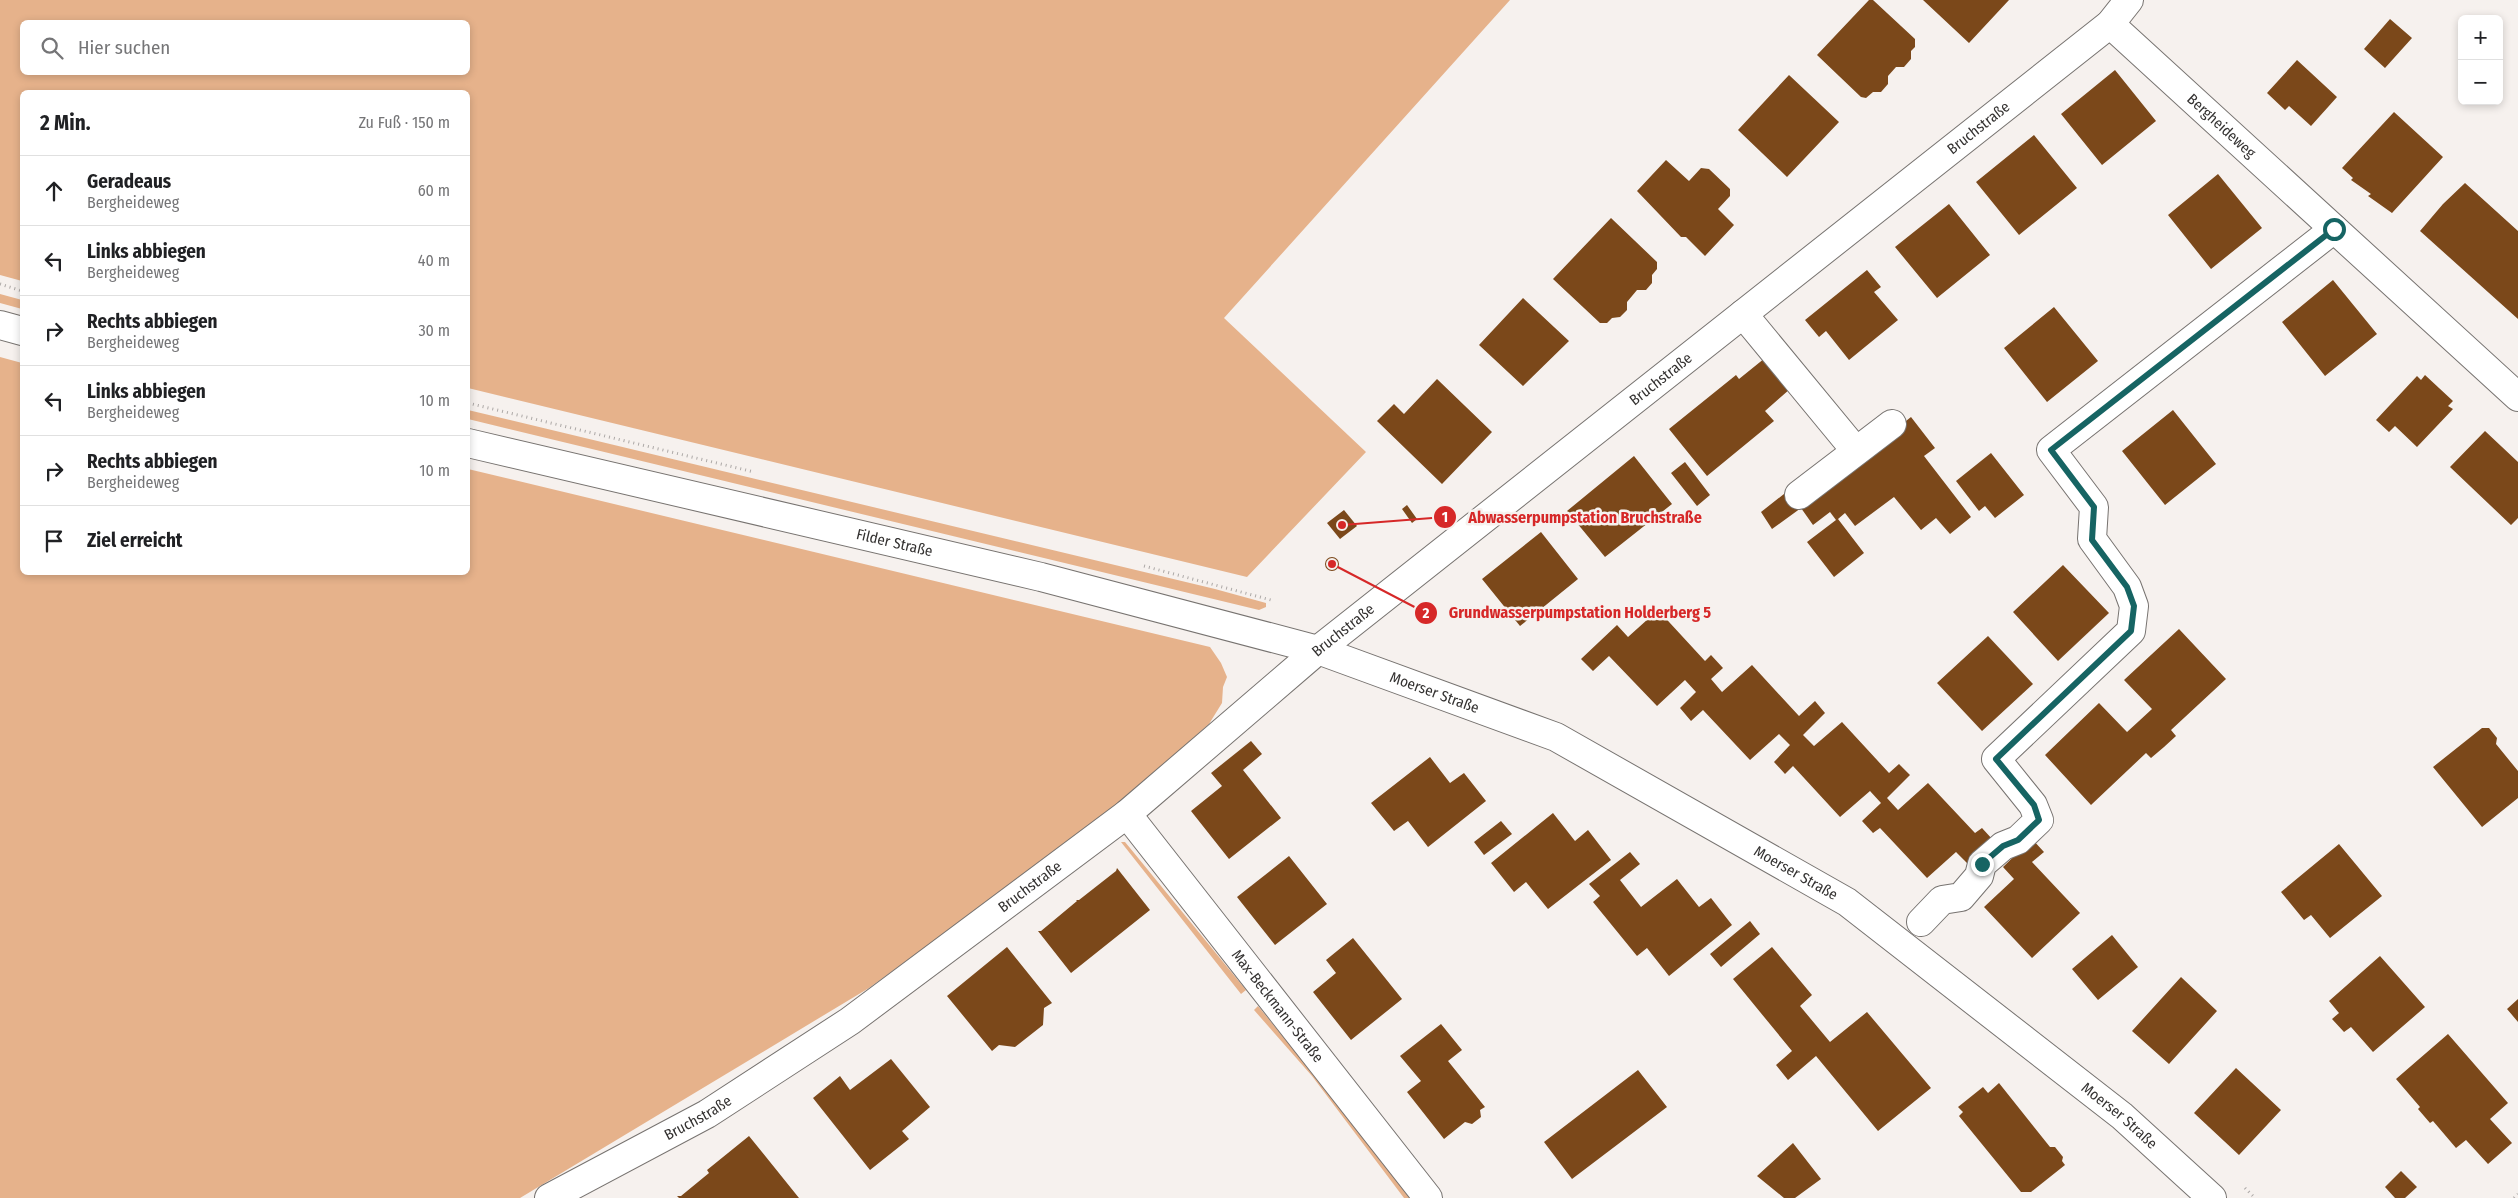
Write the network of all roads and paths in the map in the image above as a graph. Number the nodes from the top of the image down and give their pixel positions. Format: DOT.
graph roads {
  1 [pos="2129,0"];
  2 [pos="2110,24"];
  3 [pos="2334,229"];
  4 [pos="0,284"];
  5 [pos="20,290"];
  6 [pos="1742,314"];
  7 [pos="0,325"];
  8 [pos="20,330"];
  9 [pos="2518,398"];
  10 [pos="1892,424"];
  11 [pos="470,443"];
  12 [pos="1856,451"];
  13 [pos="1799,495"];
  14 [pos="1318,650"];
  15 [pos="1126,814"];
  16 [pos="1921,922"];
  17 [pos="2518,1194"];
  18 [pos="549,1198"];
  19 [pos="1428,1198"];
  20 [pos="2212,1198"];
  21 [pos="2514,1198"];
  1 -- 2 [label="street, Bruchstraße"];
  2 -- 3 [label="street, Bergheideweg"];
  2 -- 6 [label="street, Bruchstraße"];
  3 -- 9 [label="street, Bergheideweg"];
  3 -- 16 [label="street"];
  4 -- 5 [label="path"];
  6 -- 12 [label="street"];
  6 -- 14 [label="street, Bruchstraße"];
  7 -- 8 [label="street"];
  10 -- 12 [label="street"];
  11 -- 14 [label="street, Filder Straße"];
  12 -- 13 [label="street"];
  14 -- 15 [label="street, Bruchstraße"];
  14 -- 20 [label="street, Moerser Straße"];
  15 -- 18 [label="street, Bruchstraße"];
  15 -- 19 [label="street, Max-Beckmann-Straße"];
  17 -- 21 [label="path"];
}
